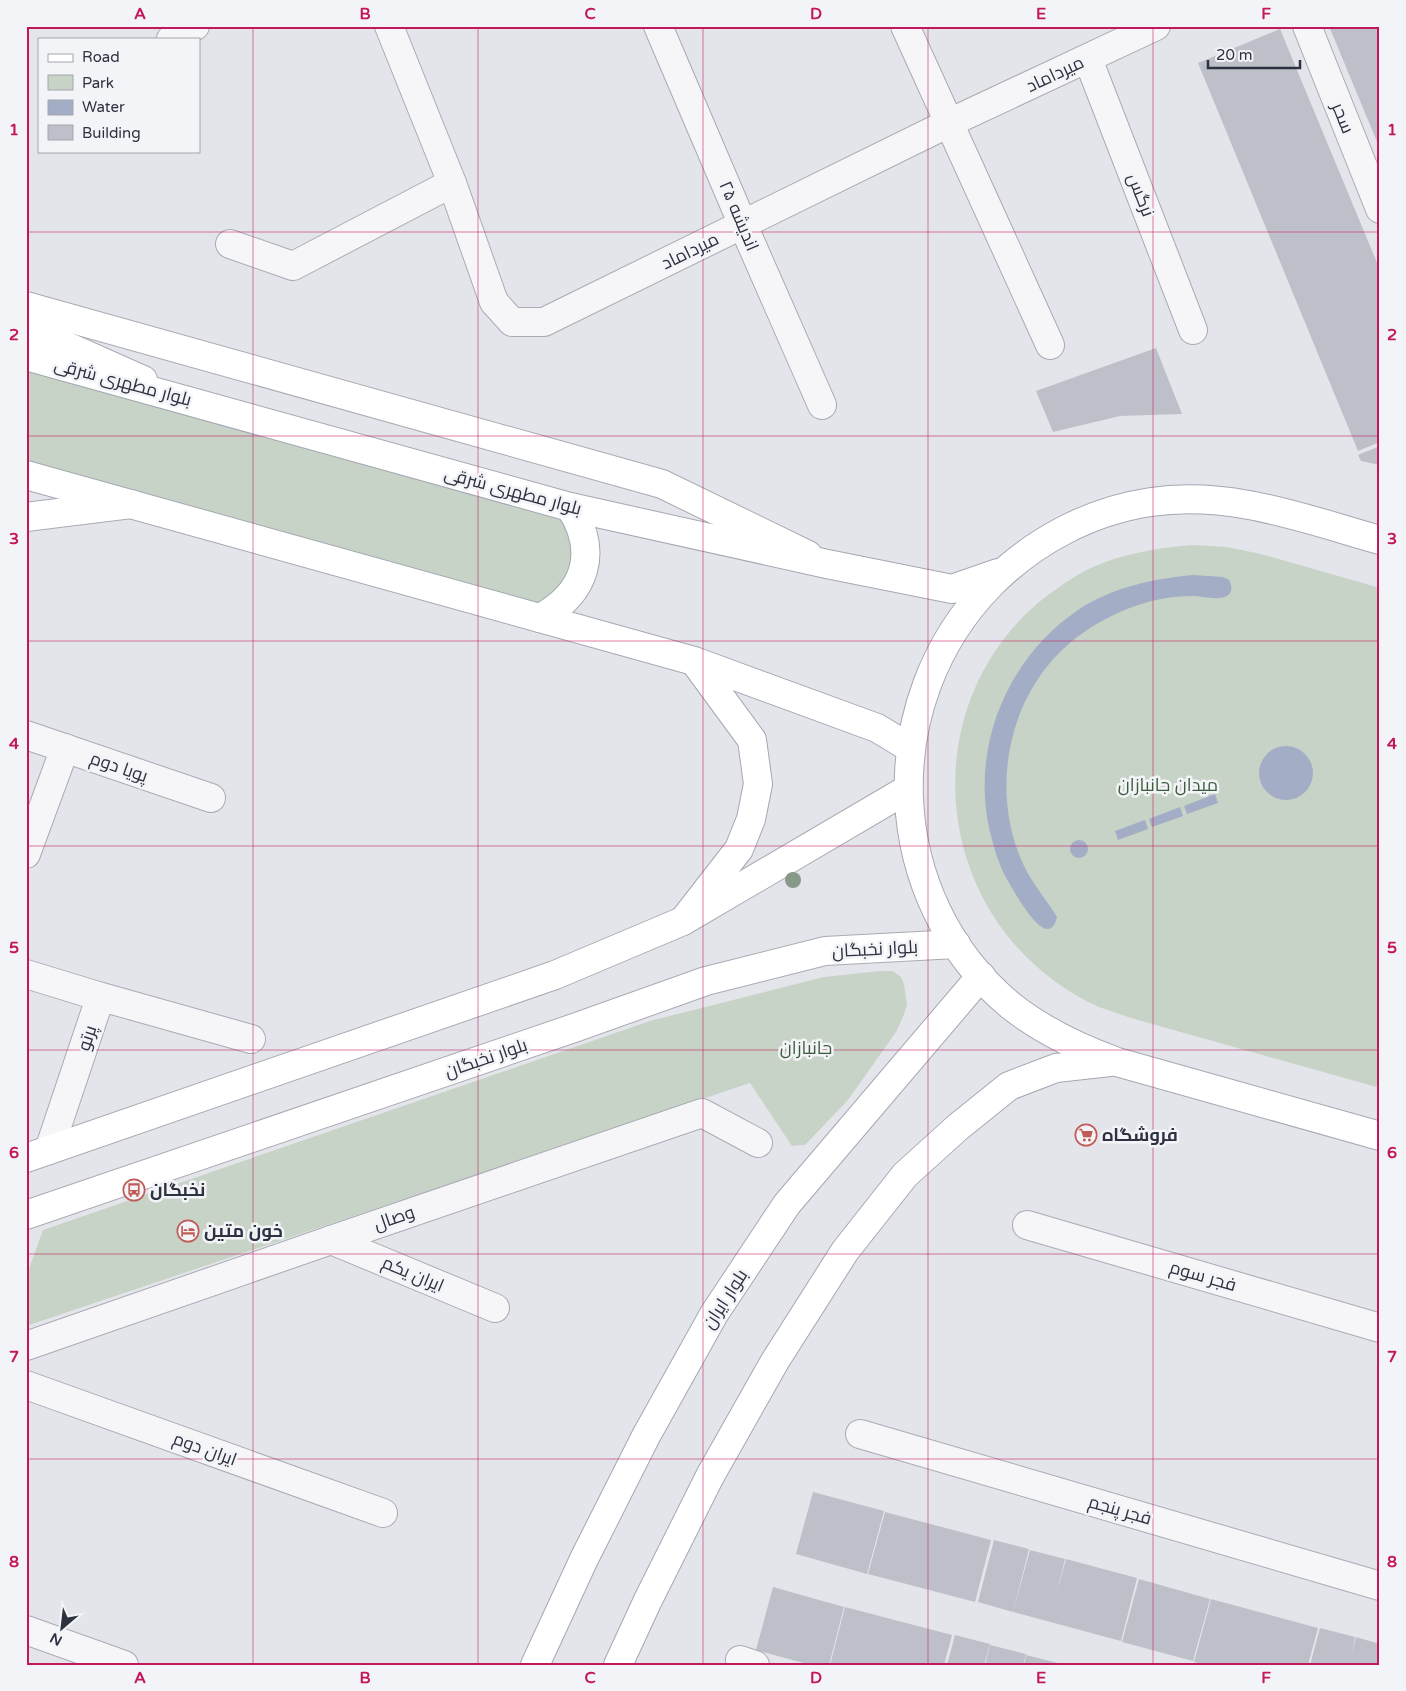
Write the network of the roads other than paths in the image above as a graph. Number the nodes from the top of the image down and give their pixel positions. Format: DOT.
graph roads {
  1 [pos="195,26"];
  2 [pos="389,26"];
  3 [pos="658,26"];
  4 [pos="905,26"];
  5 [pos="1156,26"];
  6 [pos="1307,26"];
  7 [pos="173,38"];
  8 [pos="1088,59"];
  9 [pos="949,123"];
  10 [pos="452,183"];
  11 [pos="1380,209"];
  12 [pos="743,226"];
  13 [pos="230,244"];
  14 [pos="26,306"];
  15 [pos="26,328"];
  16 [pos="1193,330"];
  17 [pos="1050,345"];
  18 [pos="26,356"];
  19 [pos="188,400"];
  20 [pos="822,405"];
  21 [pos="26,474"];
  22 [pos="131,504"];
  23 [pos="570,507"];
  24 [pos="26,518"];
  25 [pos="1380,540"];
  26 [pos="828,564"];
  27 [pos="1004,571"];
  28 [pos="540,618"];
  29 [pos="694,662"];
  30 [pos="26,735"];
  31 [pos="65,748"];
  32 [pos="910,748"];
  33 [pos="908,789"];
  34 [pos="211,798"];
  35 [pos="26,854"];
  36 [pos="683,921"];
  37 [pos="956,944"];
  38 [pos="26,974"];
  39 [pos="981,976"];
  40 [pos="98,996"];
  41 [pos="251,1040"];
  42 [pos="1117,1062"];
  43 [pos="1380,1136"];
  44 [pos="758,1143"];
  45 [pos="38,1154"];
  46 [pos="26,1215"];
  47 [pos="1027,1225"];
  48 [pos="331,1240"];
  49 [pos="495,1308"];
  50 [pos="1380,1328"];
  51 [pos="26,1346"];
  52 [pos="26,1385"];
  53 [pos="860,1434"];
  54 [pos="383,1513"];
  55 [pos="1380,1586"];
  56 [pos="26,1630"];
  57 [pos="124,1665"];
  58 [pos="535,1665"];
  59 [pos="618,1665"];
  1 -- 7 [label="street"];
  2 -- 10 [label="street, میرداماد"];
  3 -- 12 [label="street, اندیشه ۲۵"];
  4 -- 9 [label="street"];
  5 -- 8 [label="street, میرداماد"];
  6 -- 11 [label="street, سحر"];
  8 -- 9 [label="street, میرداماد"];
  8 -- 16 [label="street, نرگس"];
  9 -- 12 [label="street, میرداماد"];
  9 -- 17 [label="street"];
  10 -- 12 [label="street, میرداماد"];
  10 -- 13 [label="street"];
  12 -- 20 [label="street, اندیشه ۲۵"];
  14 -- 26 [label="main road"];
  15 -- 19 [label="main road"];
  18 -- 19 [label="main road, بلوار مطهری شرقی"];
  19 -- 23 [label="main road, بلوار مطهری شرقی"];
  21 -- 22 [label="main road"];
  22 -- 24 [label="main road"];
  22 -- 28 [label="main road"];
  23 -- 26 [label="main road, بلوار مطهری شرقی"];
  23 -- 28 [label="main road"];
  25 -- 27 [label="main road"];
  26 -- 27 [label="main road, بلوار مطهری شرقی"];
  27 -- 32 [label="main road"];
  28 -- 29 [label="main road"];
  29 -- 32 [label="main road"];
  29 -- 36 [label="main road"];
  30 -- 31 [label="street, پویا دوم"];
  31 -- 34 [label="street, پویا دوم"];
  31 -- 35 [label="street"];
  32 -- 33 [label="main road"];
  33 -- 36 [label="main road"];
  33 -- 37 [label="main road"];
  36 -- 45 [label="main road"];
  37 -- 39 [label="main road"];
  37 -- 46 [label="main road, بلوار نخبگان"];
  38 -- 40 [label="street"];
  39 -- 42 [label="main road"];
  39 -- 58 [label="main road, بلوار ایران"];
  40 -- 41 [label="street"];
  40 -- 45 [label="street, پرتو"];
  42 -- 43 [label="main road"];
  42 -- 59 [label="main road"];
  44 -- 48 [label="street, وصال"];
  47 -- 50 [label="street, فجر سوم"];
  48 -- 49 [label="street, ایران یکم"];
  48 -- 51 [label="street, وصال"];
  52 -- 54 [label="street, ایران دوم"];
  53 -- 55 [label="street, فجر پنجم"];
  56 -- 57 [label="street"];
}
